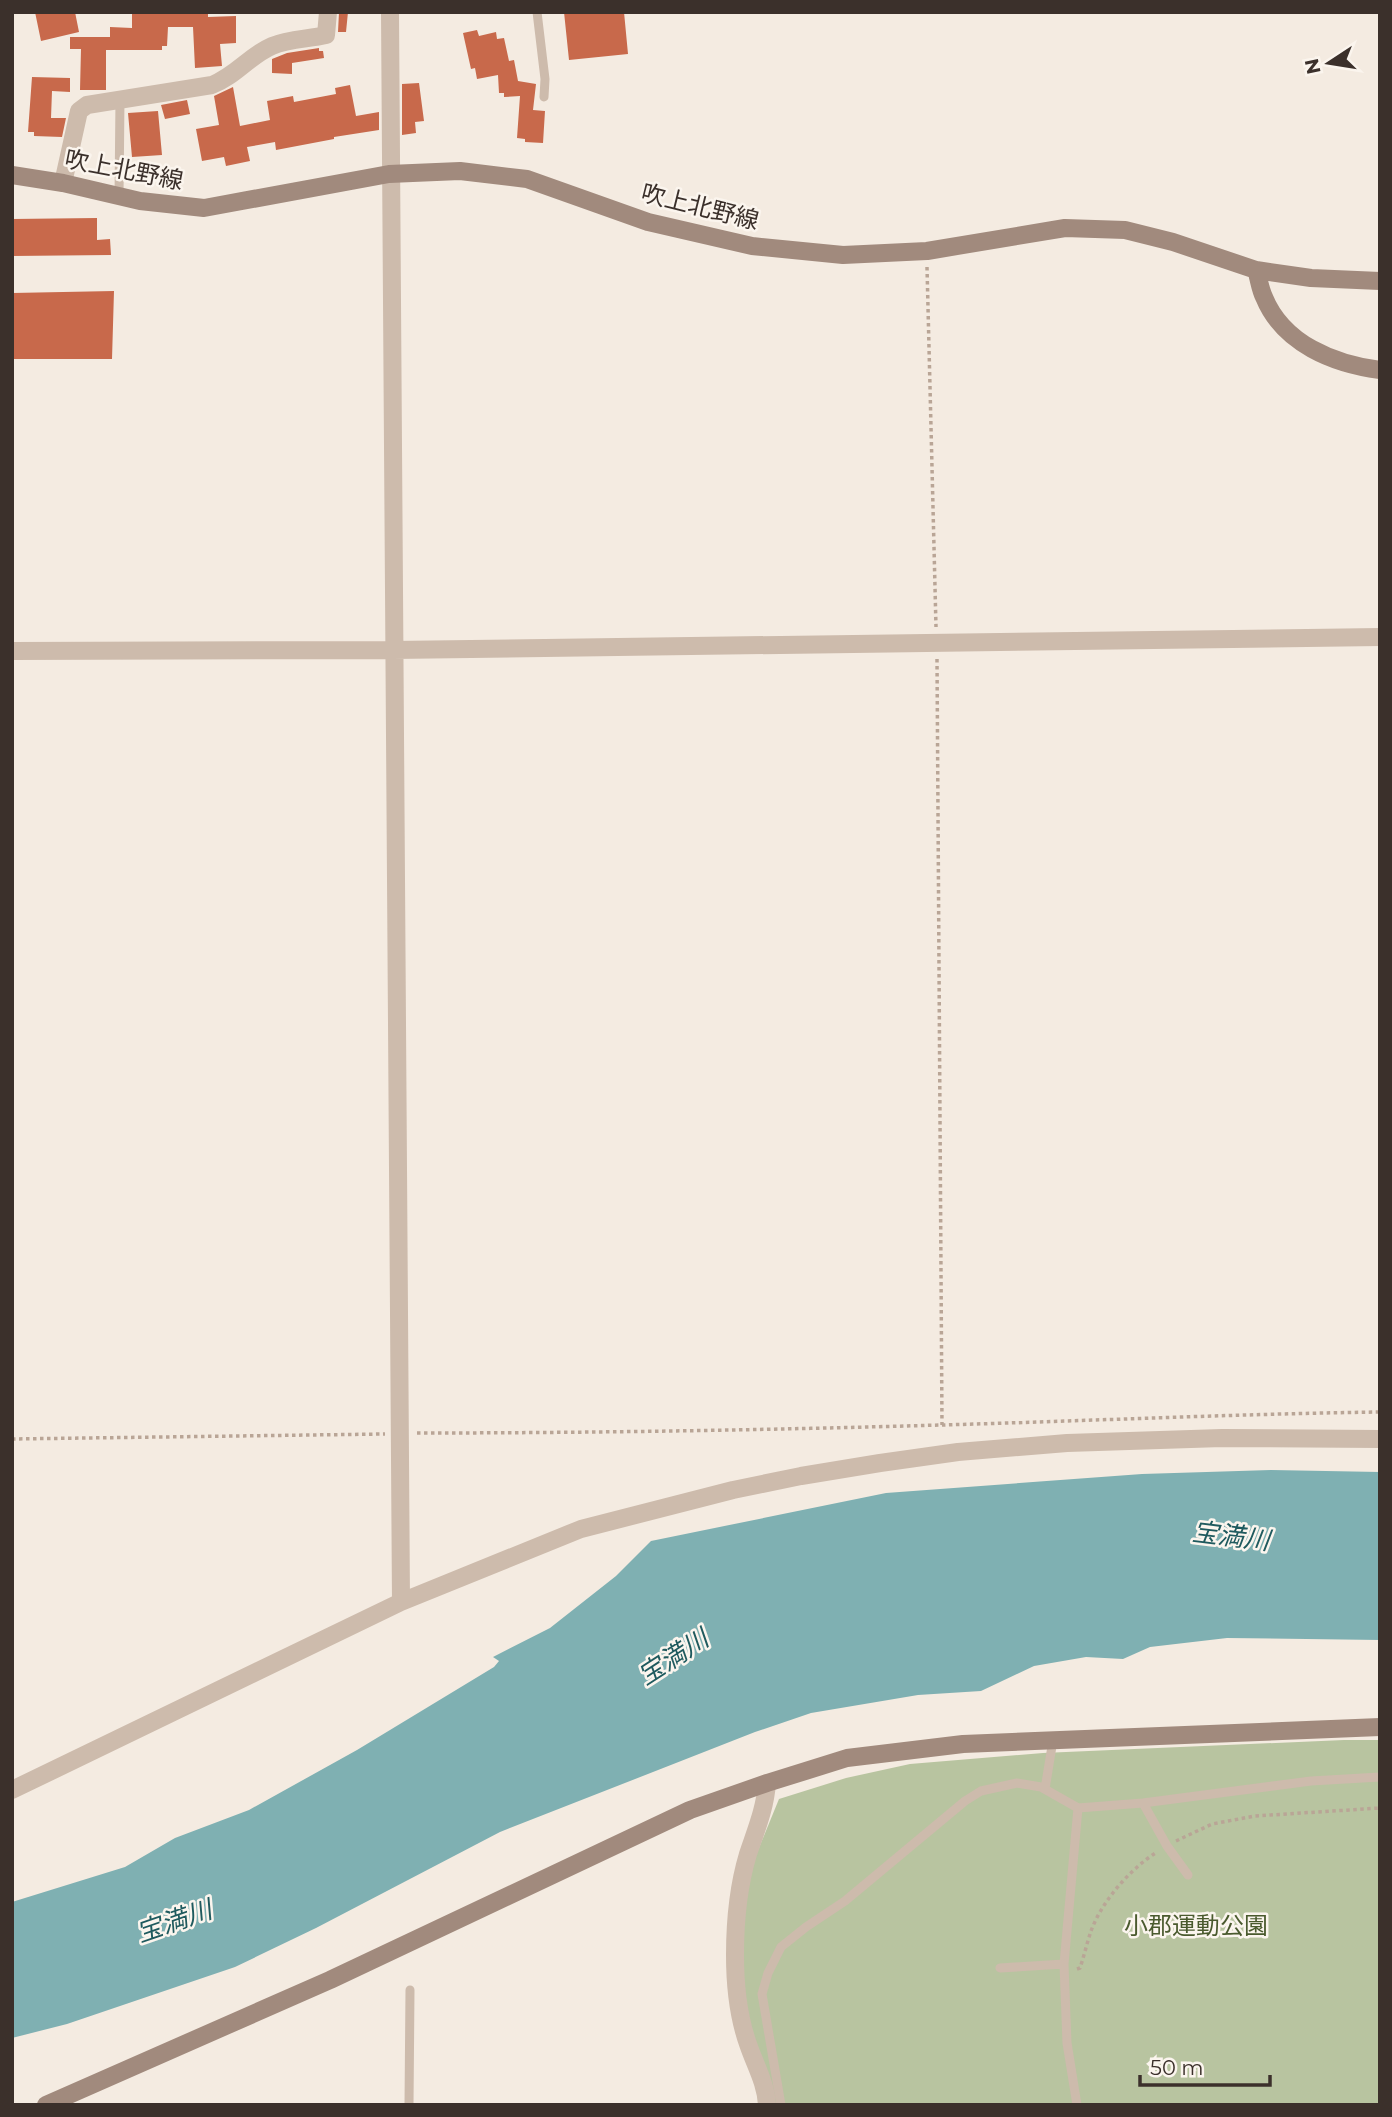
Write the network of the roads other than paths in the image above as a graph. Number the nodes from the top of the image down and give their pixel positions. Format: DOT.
graph roads {
  1 [pos="328,12"];
  2 [pos="390,12"];
  3 [pos="537,12"];
  4 [pos="544,97"];
  5 [pos="120,99"];
  6 [pos="389,174"];
  7 [pos="12,175"];
  8 [pos="63,183"];
  9 [pos="119,197"];
  10 [pos="1256,270"];
  11 [pos="1380,281"];
  12 [pos="1380,370"];
  13 [pos="1380,637"];
  14 [pos="393,650"];
  15 [pos="12,651"];
  16 [pos="1380,1439"];
  17 [pos="401,1602"];
  18 [pos="1380,1727"];
  19 [pos="1054,1740"];
  20 [pos="1380,1777"];
  21 [pos="767,1783"];
  22 [pos="1045,1789"];
  23 [pos="12,1790"];
  24 [pos="1143,1803"];
  25 [pos="1078,1808"];
  26 [pos="1188,1875"];
  27 [pos="1000,1968"];
  28 [pos="1064,1968"];
  29 [pos="410,1990"];
  30 [pos="46,2105"];
  31 [pos="409,2105"];
  32 [pos="767,2105"];
  33 [pos="781,2105"];
  34 [pos="1077,2105"];
  1 -- 5 [label="street"];
  2 -- 6 [label="street"];
  3 -- 4 [label="lane"];
  5 -- 8 [label="street"];
  5 -- 9 [label="lane"];
  6 -- 9 [label="street, 吹上北野線"];
  6 -- 10 [label="street, 吹上北野線"];
  6 -- 14 [label="street"];
  7 -- 8 [label="street, 吹上北野線"];
  8 -- 9 [label="street, 吹上北野線"];
  10 -- 11 [label="street, 吹上北野線"];
  10 -- 12 [label="street"];
  13 -- 14 [label="street"];
  14 -- 15 [label="street"];
  14 -- 17 [label="street"];
  16 -- 17 [label="street"];
  17 -- 23 [label="street"];
  18 -- 19 [label="street"];
  19 -- 21 [label="street"];
  19 -- 22 [label="lane"];
  20 -- 24 [label="lane"];
  21 -- 30 [label="street"];
  21 -- 32 [label="street"];
  22 -- 25 [label="lane"];
  22 -- 33 [label="lane"];
  24 -- 25 [label="lane"];
  24 -- 26 [label="lane"];
  25 -- 28 [label="lane"];
  27 -- 28 [label="lane"];
  28 -- 34 [label="lane"];
  29 -- 31 [label="lane"];
}
